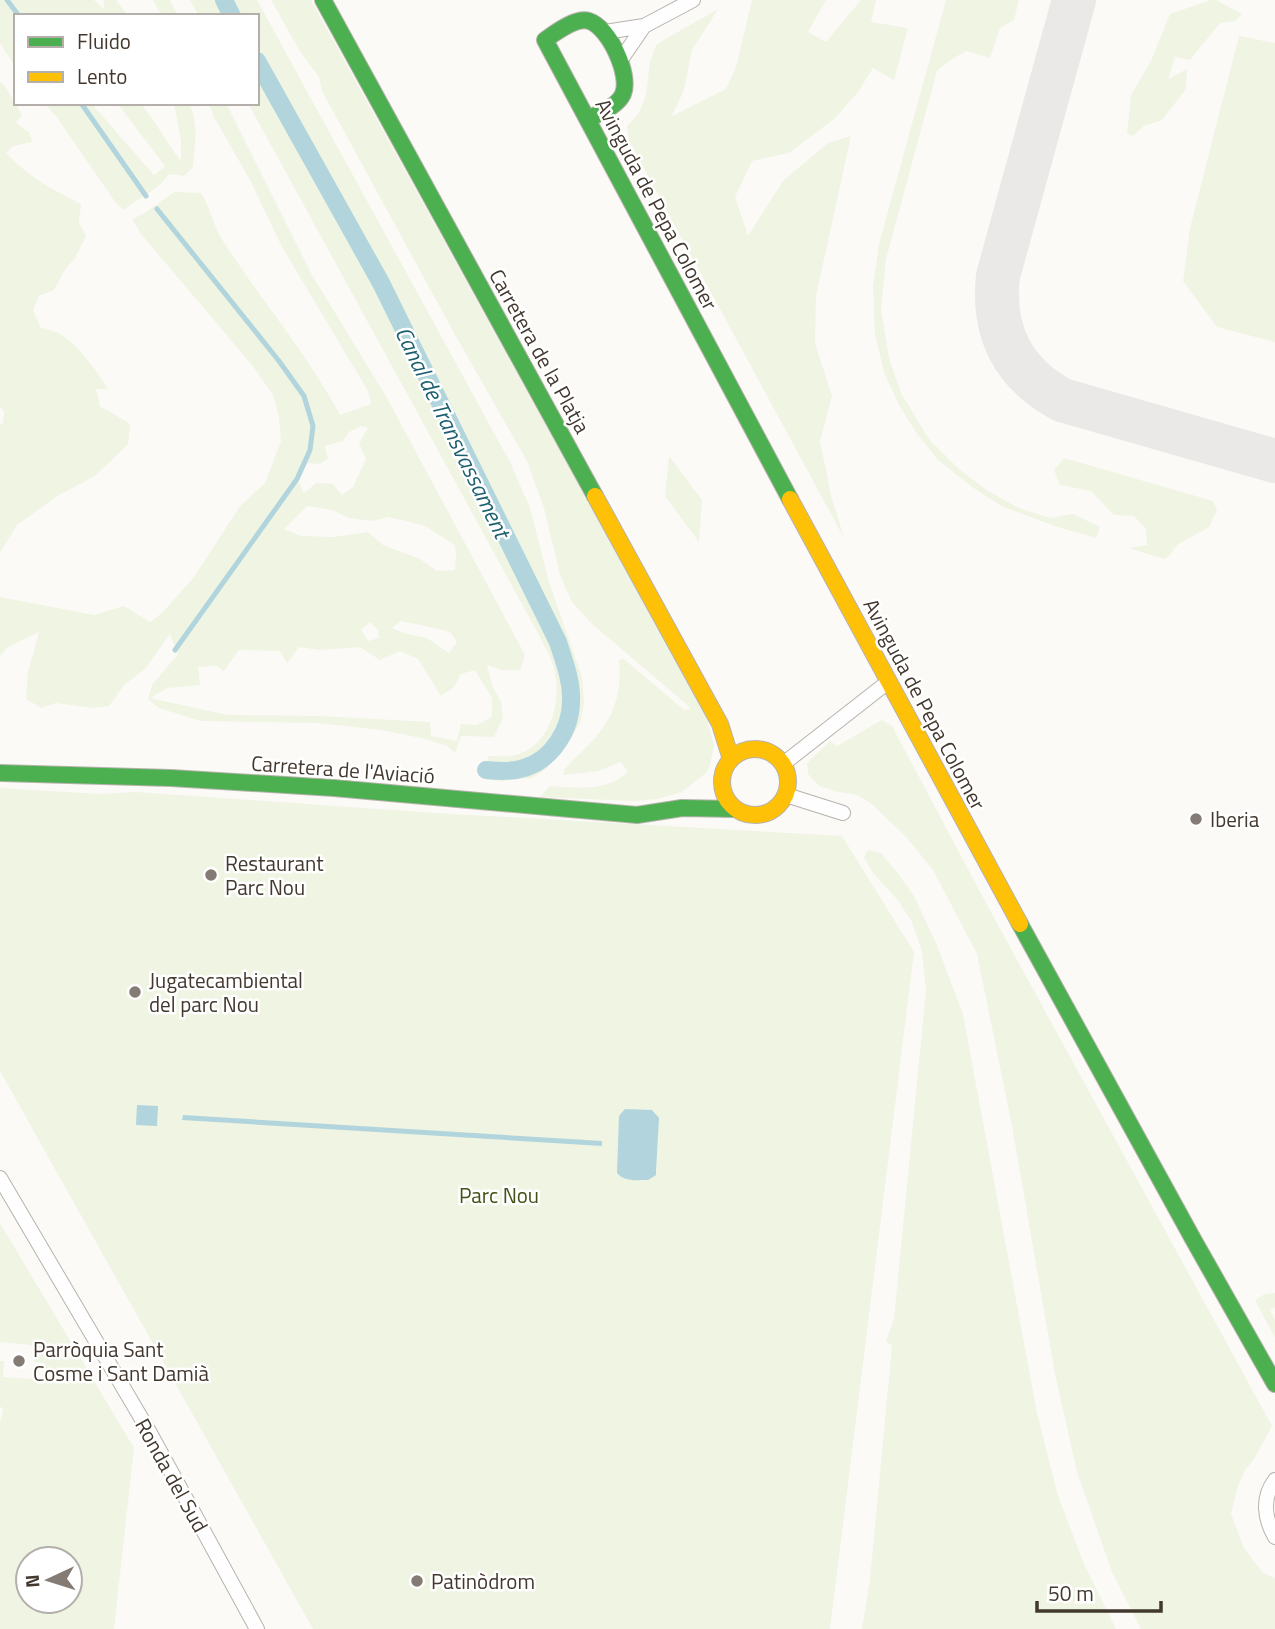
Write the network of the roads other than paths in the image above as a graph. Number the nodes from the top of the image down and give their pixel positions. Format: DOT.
graph roads {
  1 [pos="323,0"];
  2 [pos="693,0"];
  3 [pos="644,26"];
  4 [pos="604,33"];
  5 [pos="620,61"];
  6 [pos="588,119"];
  7 [pos="888,682"];
  8 [pos="720,724"];
  9 [pos="751,749"];
  10 [pos="728,764"];
  11 [pos="783,764"];
  12 [pos="0,772"];
  13 [pos="786,795"];
  14 [pos="682,808"];
  15 [pos="734,809"];
  16 [pos="843,813"];
  17 [pos="0,1178"];
  18 [pos="1275,1384"];
  19 [pos="1275,1477"];
  20 [pos="1275,1536"];
  21 [pos="257,1629"];
  1 -- 8 [label="street, Carretera de la Platja"];
  2 -- 3 [label="street"];
  3 -- 4 [label="street"];
  3 -- 5 [label="street"];
  4 -- 5 [label="street"];
  4 -- 6 [label="street, Avinguda de Pepa Colomer"];
  5 -- 6 [label="street"];
  6 -- 7 [label="street, Avinguda de Pepa Colomer"];
  7 -- 11 [label="street"];
  7 -- 18 [label="street, Avinguda de Pepa Colomer"];
  8 -- 9 [label="street, Carretera de la Platja"];
  8 -- 10 [label="street, Carretera de la Platja"];
  9 -- 10 [label="street"];
  9 -- 11 [label="street"];
  10 -- 14 [label="street, Carretera de l'Aviació"];
  10 -- 15 [label="street"];
  11 -- 13 [label="street"];
  12 -- 14 [label="street, Carretera de l'Aviació"];
  13 -- 15 [label="street"];
  13 -- 16 [label="street"];
  14 -- 15 [label="street, Carretera de l'Aviació"];
  17 -- 21 [label="street, Ronda del Sud"];
  19 -- 20 [label="street"];
}
